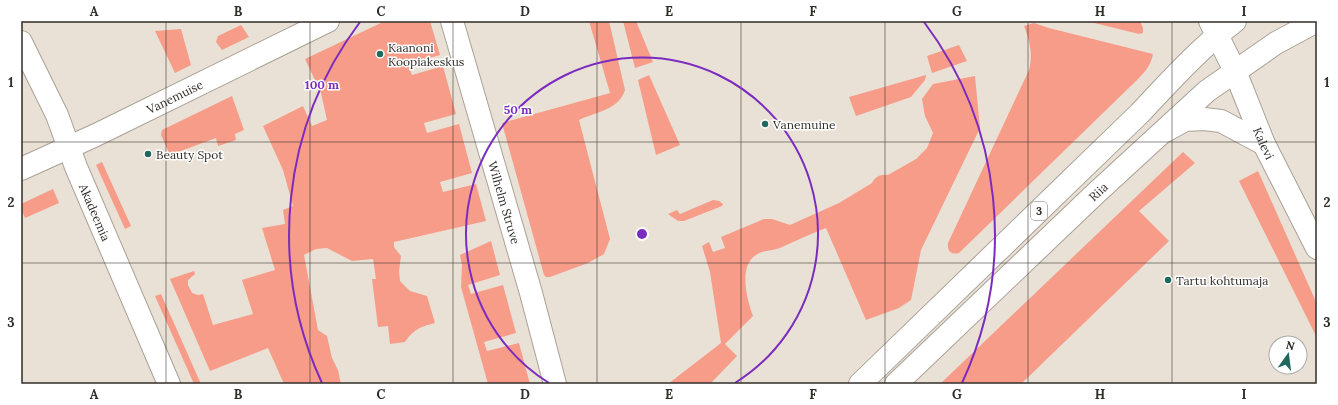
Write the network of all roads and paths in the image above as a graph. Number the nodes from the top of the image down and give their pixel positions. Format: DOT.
graph roads {
  1 [pos="328,21"];
  2 [pos="452,21"];
  3 [pos="1235,21"];
  4 [pos="1317,21"];
  5 [pos="1213,28"];
  6 [pos="21,42"];
  7 [pos="1235,71"];
  8 [pos="1163,132"];
  9 [pos="1264,144"];
  10 [pos="69,146"];
  11 [pos="21,170"];
  12 [pos="1317,248"];
  13 [pos="169,384"];
  14 [pos="556,384"];
  15 [pos="860,384"];
  16 [pos="896,384"];
  1 -- 10 [label="main road, Vanemuise"];
  2 -- 14 [label="main road, Wilhelm Struve"];
  3 -- 5 [label="main road, 3"];
  4 -- 7 [label="main road, Riia / 3"];
  5 -- 7 [label="main road, Kalevi"];
  5 -- 15 [label="main road, 3"];
  6 -- 10 [label="main road, Akadeemia"];
  7 -- 8 [label="main road, Riia / 3"];
  7 -- 9 [label="main road, Kalevi"];
  8 -- 9 [label="main road"];
  8 -- 16 [label="main road, Riia / 3"];
  9 -- 12 [label="main road, Kalevi"];
  10 -- 11 [label="main road, Vanemuise"];
  10 -- 13 [label="main road, Akadeemia"];
}
